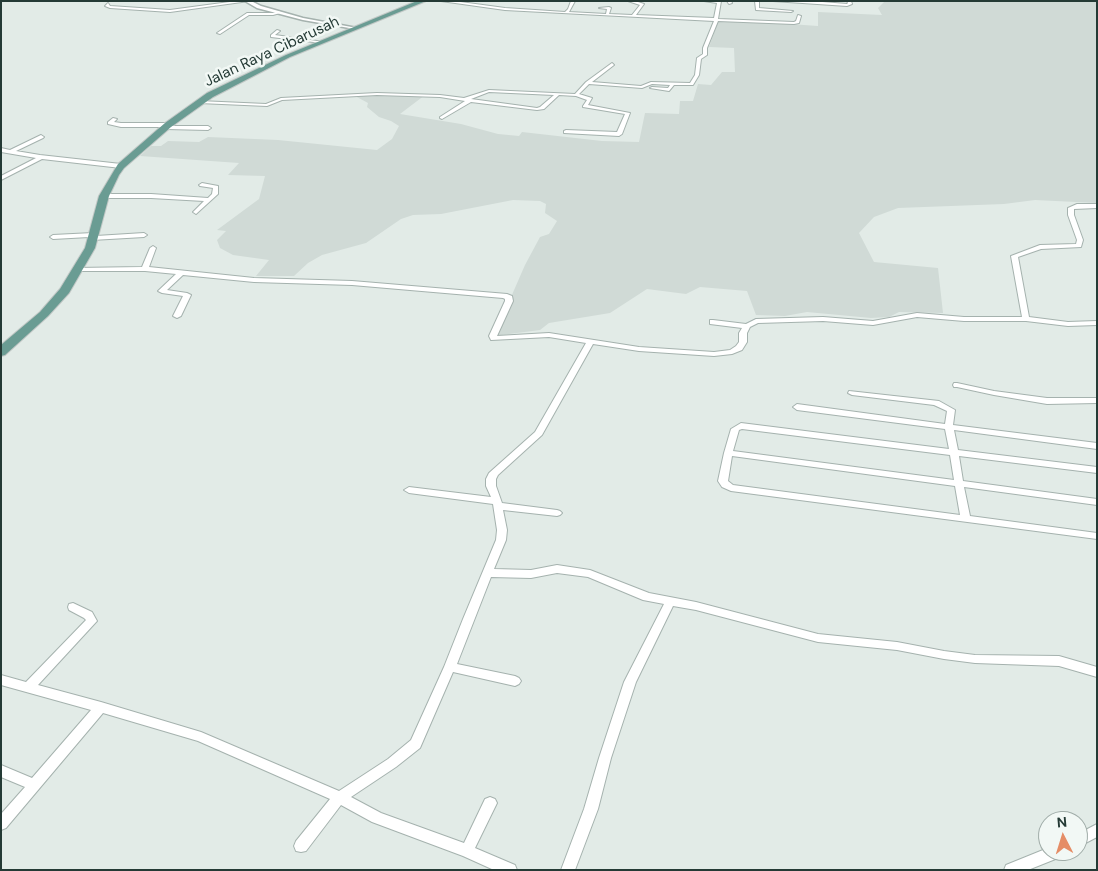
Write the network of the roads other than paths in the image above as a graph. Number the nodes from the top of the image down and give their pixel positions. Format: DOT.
graph roads {
  1 [pos="247,1"];
  2 [pos="424,1"];
  3 [pos="443,1"];
  4 [pos="488,1"];
  5 [pos="572,1"];
  6 [pos="630,1"];
  7 [pos="646,1"];
  8 [pos="706,1"];
  9 [pos="758,1"];
  10 [pos="775,1"];
  11 [pos="850,1"];
  12 [pos="611,2"];
  13 [pos="719,2"];
  14 [pos="792,2"];
  15 [pos="808,2"];
  16 [pos="641,3"];
  17 [pos="108,4"];
  18 [pos="479,6"];
  19 [pos="601,8"];
  20 [pos="609,8"];
  21 [pos="791,11"];
  22 [pos="279,12"];
  23 [pos="566,13"];
  24 [pos="607,14"];
  25 [pos="634,16"];
  26 [pos="799,16"];
  27 [pos="716,20"];
  28 [pos="355,28"];
  29 [pos="278,31"];
  30 [pos="219,33"];
  31 [pos="322,42"];
  32 [pos="612,64"];
  33 [pos="623,80"];
  34 [pos="588,83"];
  35 [pos="646,85"];
  36 [pos="558,94"];
  37 [pos="576,95"];
  38 [pos="468,100"];
  39 [pos="199,102"];
  40 [pos="442,118"];
  41 [pos="115,119"];
  42 [pos="167,126"];
  43 [pos="208,128"];
  44 [pos="566,132"];
  45 [pos="41,138"];
  46 [pos="1,150"];
  47 [pos="9,152"];
  48 [pos="40,157"];
  49 [pos="121,166"];
  50 [pos="1,178"];
  51 [pos="202,185"];
  52 [pos="104,196"];
  53 [pos="210,200"];
  54 [pos="1097,206"];
  55 [pos="196,212"];
  56 [pos="53,236"];
  57 [pos="92,236"];
  58 [pos="144,236"];
  59 [pos="153,248"];
  60 [pos="78,269"];
  61 [pos="145,269"];
  62 [pos="181,274"];
  63 [pos="177,316"];
  64 [pos="1026,318"];
  65 [pos="713,322"];
  66 [pos="1097,323"];
  67 [pos="747,326"];
  68 [pos="592,341"];
  69 [pos="1,352"];
  70 [pos="957,384"];
  71 [pos="852,392"];
  72 [pos="1097,400"];
  73 [pos="797,408"];
  74 [pos="949,426"];
  75 [pos="1097,446"];
  76 [pos="954,452"];
  77 [pos="728,453"];
  78 [pos="1097,470"];
  79 [pos="959,483"];
  80 [pos="409,490"];
  81 [pos="1097,502"];
  82 [pos="498,503"];
  83 [pos="557,513"];
  84 [pos="964,518"];
  85 [pos="1097,536"];
  86 [pos="488,573"];
  87 [pos="670,602"];
  88 [pos="73,606"];
  89 [pos="450,667"];
  90 [pos="1097,672"];
  91 [pos="1,680"];
  92 [pos="515,681"];
  93 [pos="29,688"];
  94 [pos="101,708"];
  95 [pos="1,772"];
  96 [pos="35,785"];
  97 [pos="340,797"];
  98 [pos="490,803"];
  99 [pos="1,824"];
  100 [pos="301,846"];
  101 [pos="467,851"];
  102 [pos="1038,859"];
  103 [pos="510,870"];
  104 [pos="568,870"];
  105 [pos="1011,870"];
  1 -- 17 [label="street"];
  1 -- 22 [label="street"];
  2 -- 28 [label="main road, Jalan Raya Cibarusah"];
  3 -- 18 [label="street"];
  4 -- 18 [label="street"];
  5 -- 23 [label="street"];
  6 -- 16 [label="street"];
  7 -- 16 [label="street"];
  8 -- 13 [label="street"];
  9 -- 21 [label="street"];
  10 -- 14 [label="street"];
  11 -- 15 [label="street"];
  12 -- 20 [label="street"];
  13 -- 27 [label="street"];
  14 -- 15 [label="street"];
  16 -- 25 [label="street"];
  18 -- 23 [label="street"];
  19 -- 20 [label="street"];
  20 -- 24 [label="street"];
  22 -- 28 [label="street"];
  22 -- 30 [label="street"];
  23 -- 24 [label="street"];
  24 -- 25 [label="street"];
  25 -- 27 [label="street"];
  26 -- 27 [label="street"];
  27 -- 35 [label="street"];
  28 -- 31 [label="main road, Jalan Raya Cibarusah"];
  29 -- 31 [label="street"];
  31 -- 39 [label="main road, Jalan Raya Cibarusah"];
  32 -- 34 [label="street"];
  33 -- 35 [label="street"];
  34 -- 35 [label="street"];
  34 -- 37 [label="street"];
  36 -- 37 [label="street"];
  36 -- 38 [label="street"];
  36 -- 38 [label="street"];
  37 -- 44 [label="street"];
  38 -- 39 [label="street"];
  38 -- 40 [label="street"];
  39 -- 42 [label="main road, Jalan Raya Cibarusah"];
  41 -- 42 [label="street"];
  42 -- 43 [label="street"];
  42 -- 49 [label="main road, Jalan Raya Cibarusah"];
  45 -- 47 [label="street"];
  46 -- 47 [label="street"];
  47 -- 48 [label="street"];
  48 -- 49 [label="street"];
  48 -- 50 [label="street"];
  49 -- 52 [label="main road, Jalan Raya Cibarusah"];
  51 -- 53 [label="street"];
  52 -- 53 [label="street"];
  52 -- 57 [label="main road, Jalan Raya Cibarusah"];
  53 -- 55 [label="street"];
  54 -- 64 [label="street"];
  56 -- 57 [label="street"];
  57 -- 58 [label="street"];
  57 -- 60 [label="main road, Jalan Raya Cibarusah"];
  59 -- 61 [label="street"];
  60 -- 61 [label="street"];
  60 -- 69 [label="main road, Jalan Raya Cibarusah"];
  61 -- 62 [label="street"];
  62 -- 63 [label="street"];
  62 -- 68 [label="street"];
  64 -- 66 [label="street"];
  64 -- 67 [label="street"];
  65 -- 67 [label="street"];
  67 -- 68 [label="street"];
  68 -- 82 [label="street"];
  70 -- 72 [label="street"];
  71 -- 74 [label="street"];
  73 -- 74 [label="street"];
  74 -- 75 [label="street"];
  74 -- 76 [label="street"];
  76 -- 77 [label="street"];
  76 -- 78 [label="street"];
  76 -- 79 [label="street"];
  77 -- 79 [label="street"];
  77 -- 84 [label="street"];
  79 -- 81 [label="street"];
  79 -- 84 [label="street"];
  80 -- 82 [label="street"];
  82 -- 83 [label="street"];
  82 -- 86 [label="street"];
  84 -- 85 [label="street"];
  86 -- 87 [label="street"];
  86 -- 89 [label="street"];
  87 -- 90 [label="street"];
  87 -- 104 [label="street"];
  88 -- 93 [label="street"];
  89 -- 92 [label="street"];
  89 -- 97 [label="street"];
  91 -- 93 [label="street"];
  93 -- 94 [label="street"];
  94 -- 96 [label="street"];
  94 -- 97 [label="street"];
  95 -- 96 [label="street"];
  96 -- 99 [label="street"];
  97 -- 100 [label="street"];
  97 -- 101 [label="street"];
  98 -- 101 [label="street"];
  101 -- 103 [label="street"];
  102 -- 105 [label="street"];
}
